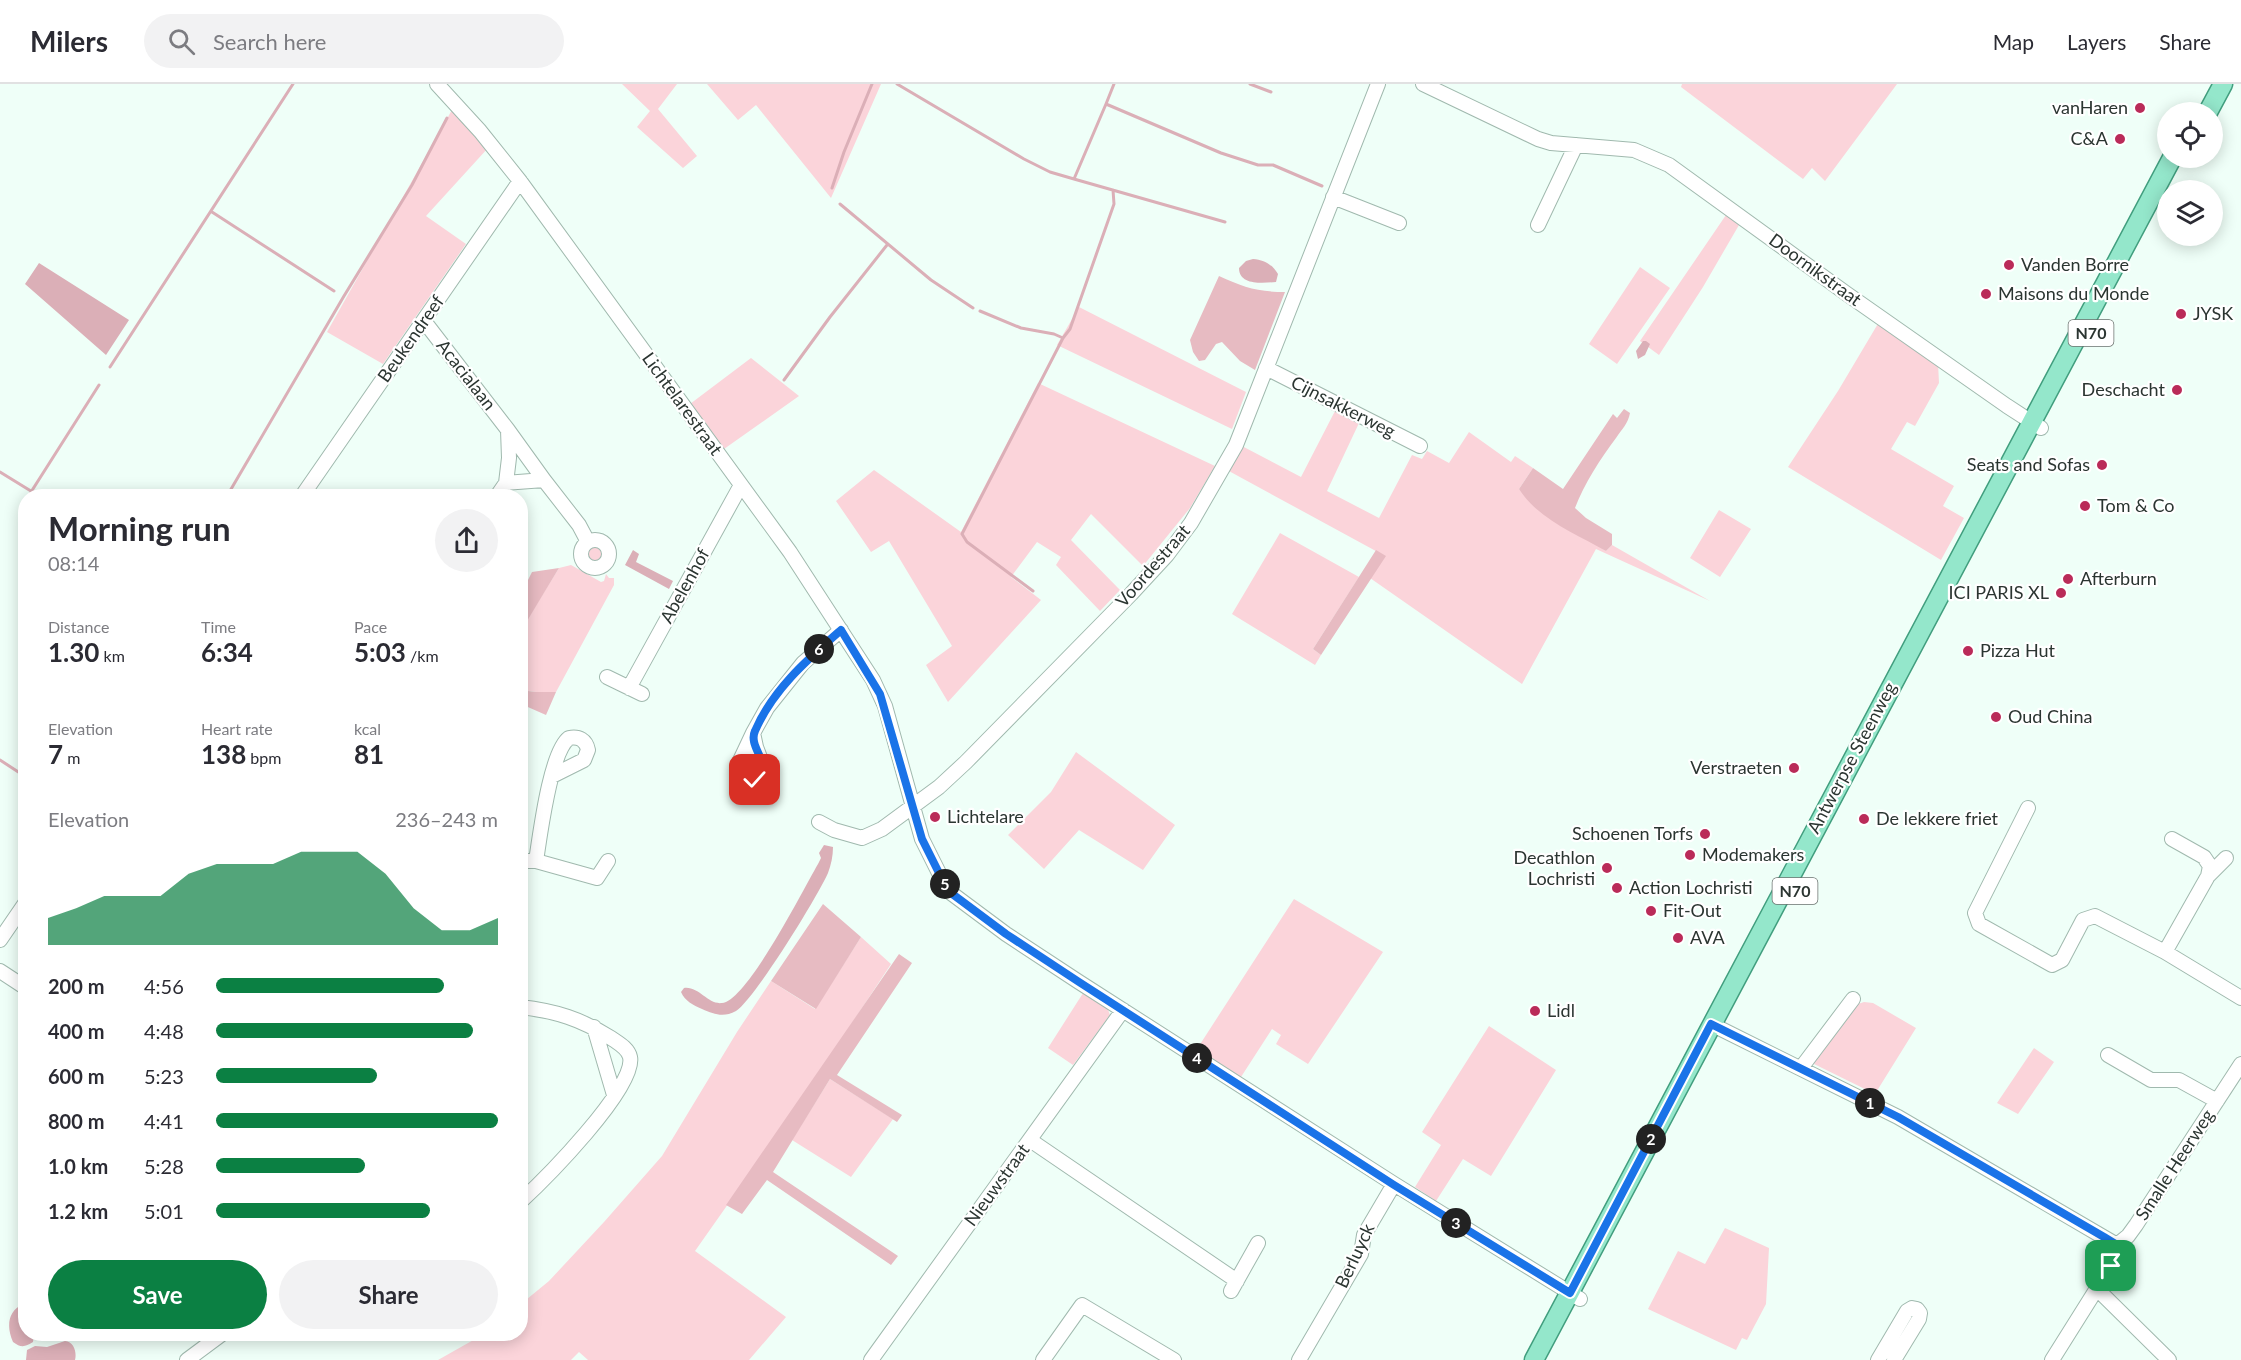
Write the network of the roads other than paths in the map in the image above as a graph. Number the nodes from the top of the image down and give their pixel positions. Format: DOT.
graph roads {
  1 [pos="437,84"];
  2 [pos="1378,84"];
  3 [pos="1423,84"];
  4 [pos="2211,84"];
  5 [pos="2223,84"];
  6 [pos="2201,102"];
  7 [pos="2213,102"];
  8 [pos="1576,145"];
  9 [pos="2167,168"];
  10 [pos="2178,168"];
  11 [pos="520,181"];
  12 [pos="1333,197"];
  13 [pos="1399,223"];
  14 [pos="1538,225"];
  15 [pos="424,321"];
  16 [pos="1266,368"];
  17 [pos="2036,425"];
  18 [pos="508,430"];
  19 [pos="1420,446"];
  20 [pos="544,480"];
  21 [pos="506,483"];
  22 [pos="741,485"];
  23 [pos="307,489"];
  24 [pos="502,489"];
  25 [pos="588,542"];
  26 [pos="841,630"];
  27 [pos="606,677"];
  28 [pos="753,734"];
  29 [pos="552,776"];
  30 [pos="912,807"];
  31 [pos="2028,808"];
  32 [pos="819,822"];
  33 [pos="2172,839"];
  34 [pos="2226,858"];
  35 [pos="528,861"];
  36 [pos="536,861"];
  37 [pos="608,861"];
  38 [pos="2208,876"];
  39 [pos="18,914"];
  40 [pos="0,940"];
  41 [pos="2165,952"];
  42 [pos="0,971"];
  43 [pos="18,983"];
  44 [pos="2241,998"];
  45 [pos="1853,999"];
  46 [pos="528,1008"];
  47 [pos="1123,1010"];
  48 [pos="594,1027"];
  49 [pos="1716,1027"];
  50 [pos="2108,1055"];
  51 [pos="2241,1064"];
  52 [pos="1801,1068"];
  53 [pos="614,1095"];
  54 [pos="2217,1101"];
  55 [pos="1030,1140"];
  56 [pos="1394,1185"];
  57 [pos="528,1195"];
  58 [pos="1258,1243"];
  59 [pos="2117,1245"];
  60 [pos="2098,1290"];
  61 [pos="1575,1296"];
  62 [pos="213,1341"];
  63 [pos="187,1360"];
  64 [pos="871,1360"];
  65 [pos="1042,1360"];
  66 [pos="1174,1360"];
  67 [pos="1299,1360"];
  68 [pos="1534,1360"];
  69 [pos="1548,1360"];
  70 [pos="1878,1360"];
  71 [pos="1894,1360"];
  72 [pos="2052,1360"];
  73 [pos="2169,1360"];
  1 -- 11 [label="street, Lichtelarestraat"];
  2 -- 12 [label="street, Voordestraat"];
  3 -- 8 [label="street, Doornikstraat"];
  4 -- 6 [label="main road"];
  5 -- 7 [label="main road"];
  8 -- 14 [label="street"];
  8 -- 17 [label="street, Doornikstraat"];
  9 -- 17 [label="main road, Antwerpse Steenweg / N70"];
  10 -- 17 [label="main road, Antwerpse Steenweg / N70"];
  11 -- 15 [label="street, Beukendreef"];
  11 -- 22 [label="street, Lichtelarestraat"];
  12 -- 13 [label="street"];
  12 -- 16 [label="street, Voordestraat"];
  15 -- 18 [label="street, Acacialaan"];
  15 -- 23 [label="street, Beukendreef"];
  16 -- 19 [label="street, Cijnsakkerweg"];
  16 -- 30 [label="street, Voordestraat"];
  17 -- 49 [label="main road, Antwerpse Steenweg / N70"];
  18 -- 20 [label="street, Acacialaan"];
  18 -- 21 [label="street"];
  20 -- 21 [label="street"];
  20 -- 25 [label="street, Acacialaan"];
  21 -- 24 [label="street"];
  22 -- 26 [label="street, Lichtelarestraat"];
  22 -- 27 [label="street, Abelenhof"];
  26 -- 28 [label="street"];
  26 -- 30 [label="street, Lichtelarestraat"];
  29 -- 36 [label="street"];
  30 -- 32 [label="street"];
  30 -- 47 [label="street, Lichtelarestraat"];
  31 -- 41 [label="street"];
  33 -- 38 [label="street"];
  34 -- 38 [label="street"];
  35 -- 36 [label="street"];
  36 -- 37 [label="street"];
  38 -- 41 [label="street"];
  39 -- 40 [label="street"];
  41 -- 44 [label="street"];
  42 -- 43 [label="street"];
  45 -- 52 [label="street"];
  46 -- 48 [label="street"];
  47 -- 55 [label="street, Nieuwstraat"];
  47 -- 56 [label="street, Lichtelarestraat"];
  48 -- 53 [label="street"];
  48 -- 53 [label="street"];
  49 -- 52 [label="street"];
  49 -- 61 [label="main road, Antwerpse Steenweg / N70"];
  50 -- 54 [label="street, Smalle Heerweg"];
  51 -- 54 [label="street, Smalle Heerweg"];
  52 -- 59 [label="street"];
  53 -- 57 [label="street"];
  54 -- 59 [label="street, Smalle Heerweg"];
  55 -- 58 [label="street"];
  55 -- 64 [label="street, Nieuwstraat"];
  56 -- 61 [label="street, Lichtelarestraat"];
  56 -- 67 [label="street, Berluyck"];
  59 -- 60 [label="street, Smalle Heerweg"];
  60 -- 72 [label="street, Smalle Heerweg"];
  60 -- 73 [label="street"];
  61 -- 68 [label="main road, Antwerpse Steenweg / N70"];
  61 -- 69 [label="main road, Antwerpse Steenweg / N70"];
  62 -- 63 [label="street"];
  65 -- 66 [label="street"];
  70 -- 71 [label="street"];
}
